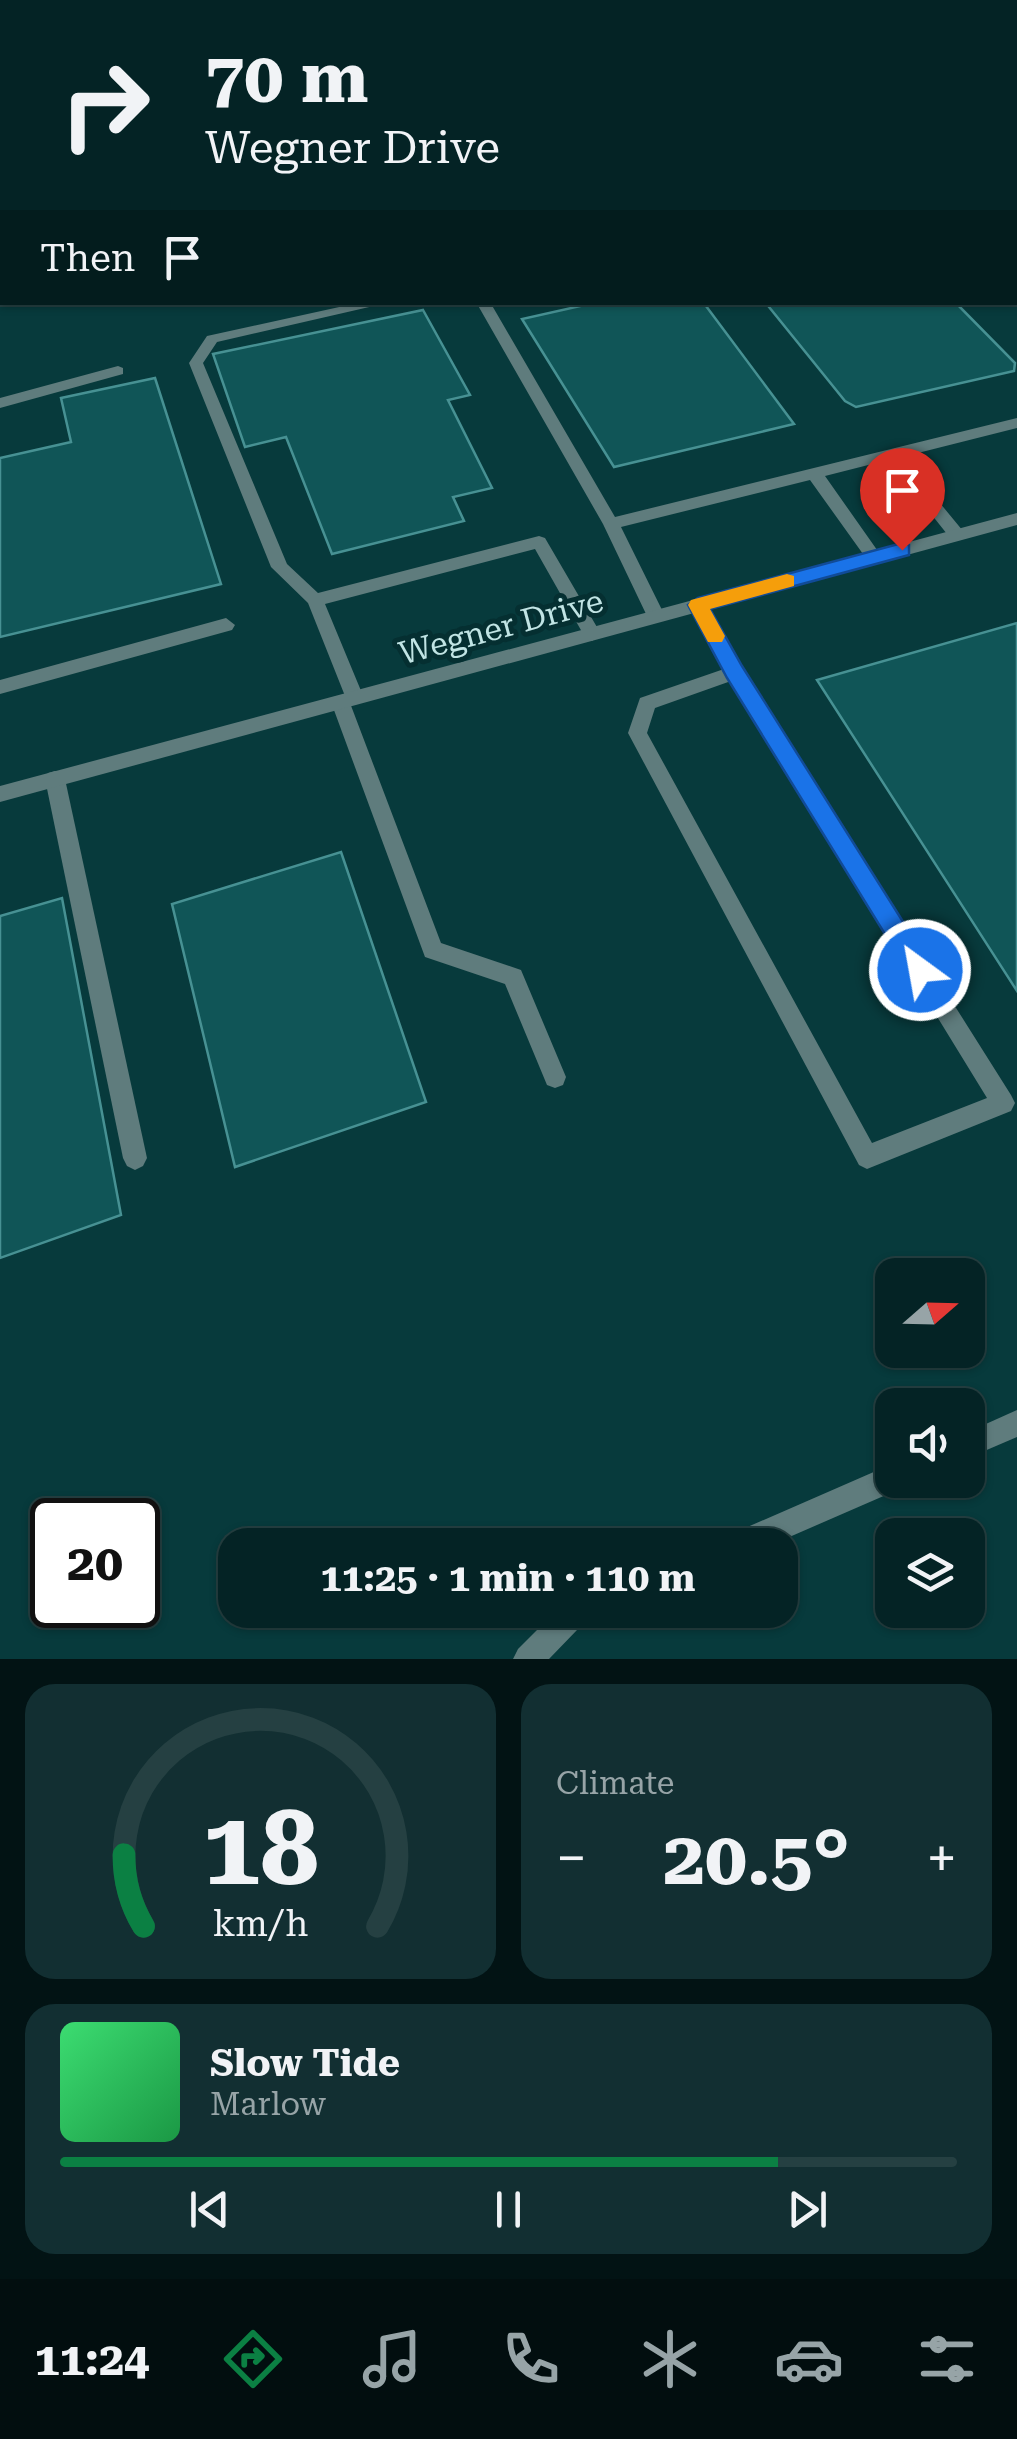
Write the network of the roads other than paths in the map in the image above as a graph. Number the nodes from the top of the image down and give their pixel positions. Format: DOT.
graph roads {
  1 [pos="370,305"];
  2 [pos="485,305"];
  3 [pos="118,371"];
  4 [pos="0,403"];
  5 [pos="1017,423"];
  6 [pos="891,454"];
  7 [pos="814,473"];
  8 [pos="1017,519"];
  9 [pos="610,524"];
  10 [pos="957,535"];
  11 [pos="874,557"];
  12 [pos="315,600"];
  13 [pos="698,605"];
  14 [pos="656,616"];
  15 [pos="226,625"];
  16 [pos="592,634"];
  17 [pos="735,672"];
  18 [pos="0,687"];
  19 [pos="348,700"];
  20 [pos="55,780"];
  21 [pos="0,794"];
  22 [pos="555,1077"];
  23 [pos="135,1158"];
  24 [pos="1017,1424"];
  25 [pos="985,1438"];
  26 [pos="875,1485"];
  27 [pos="777,1528"];
  28 [pos="559,1628"];
  29 [pos="528,1659"];
  1 -- 12 [label="street"];
  2 -- 9 [label="street"];
  3 -- 4 [label="street"];
  5 -- 6 [label="street"];
  6 -- 7 [label="street"];
  6 -- 10 [label="street"];
  7 -- 9 [label="street"];
  7 -- 11 [label="street"];
  8 -- 10 [label="street, Wegner Drive"];
  9 -- 14 [label="street"];
  10 -- 11 [label="street, Wegner Drive"];
  11 -- 13 [label="street, Wegner Drive"];
  12 -- 16 [label="street"];
  12 -- 19 [label="street"];
  13 -- 14 [label="street, Wegner Drive"];
  13 -- 17 [label="street"];
  14 -- 16 [label="street, Wegner Drive"];
  15 -- 18 [label="street"];
  16 -- 19 [label="street, Wegner Drive"];
  17 -- 17 [label="street"];
  19 -- 20 [label="street, Wegner Drive"];
  19 -- 22 [label="street"];
  20 -- 21 [label="street, Wegner Drive"];
  20 -- 23 [label="street"];
  24 -- 25 [label="street"];
  26 -- 27 [label="street"];
  28 -- 29 [label="street"];
}
